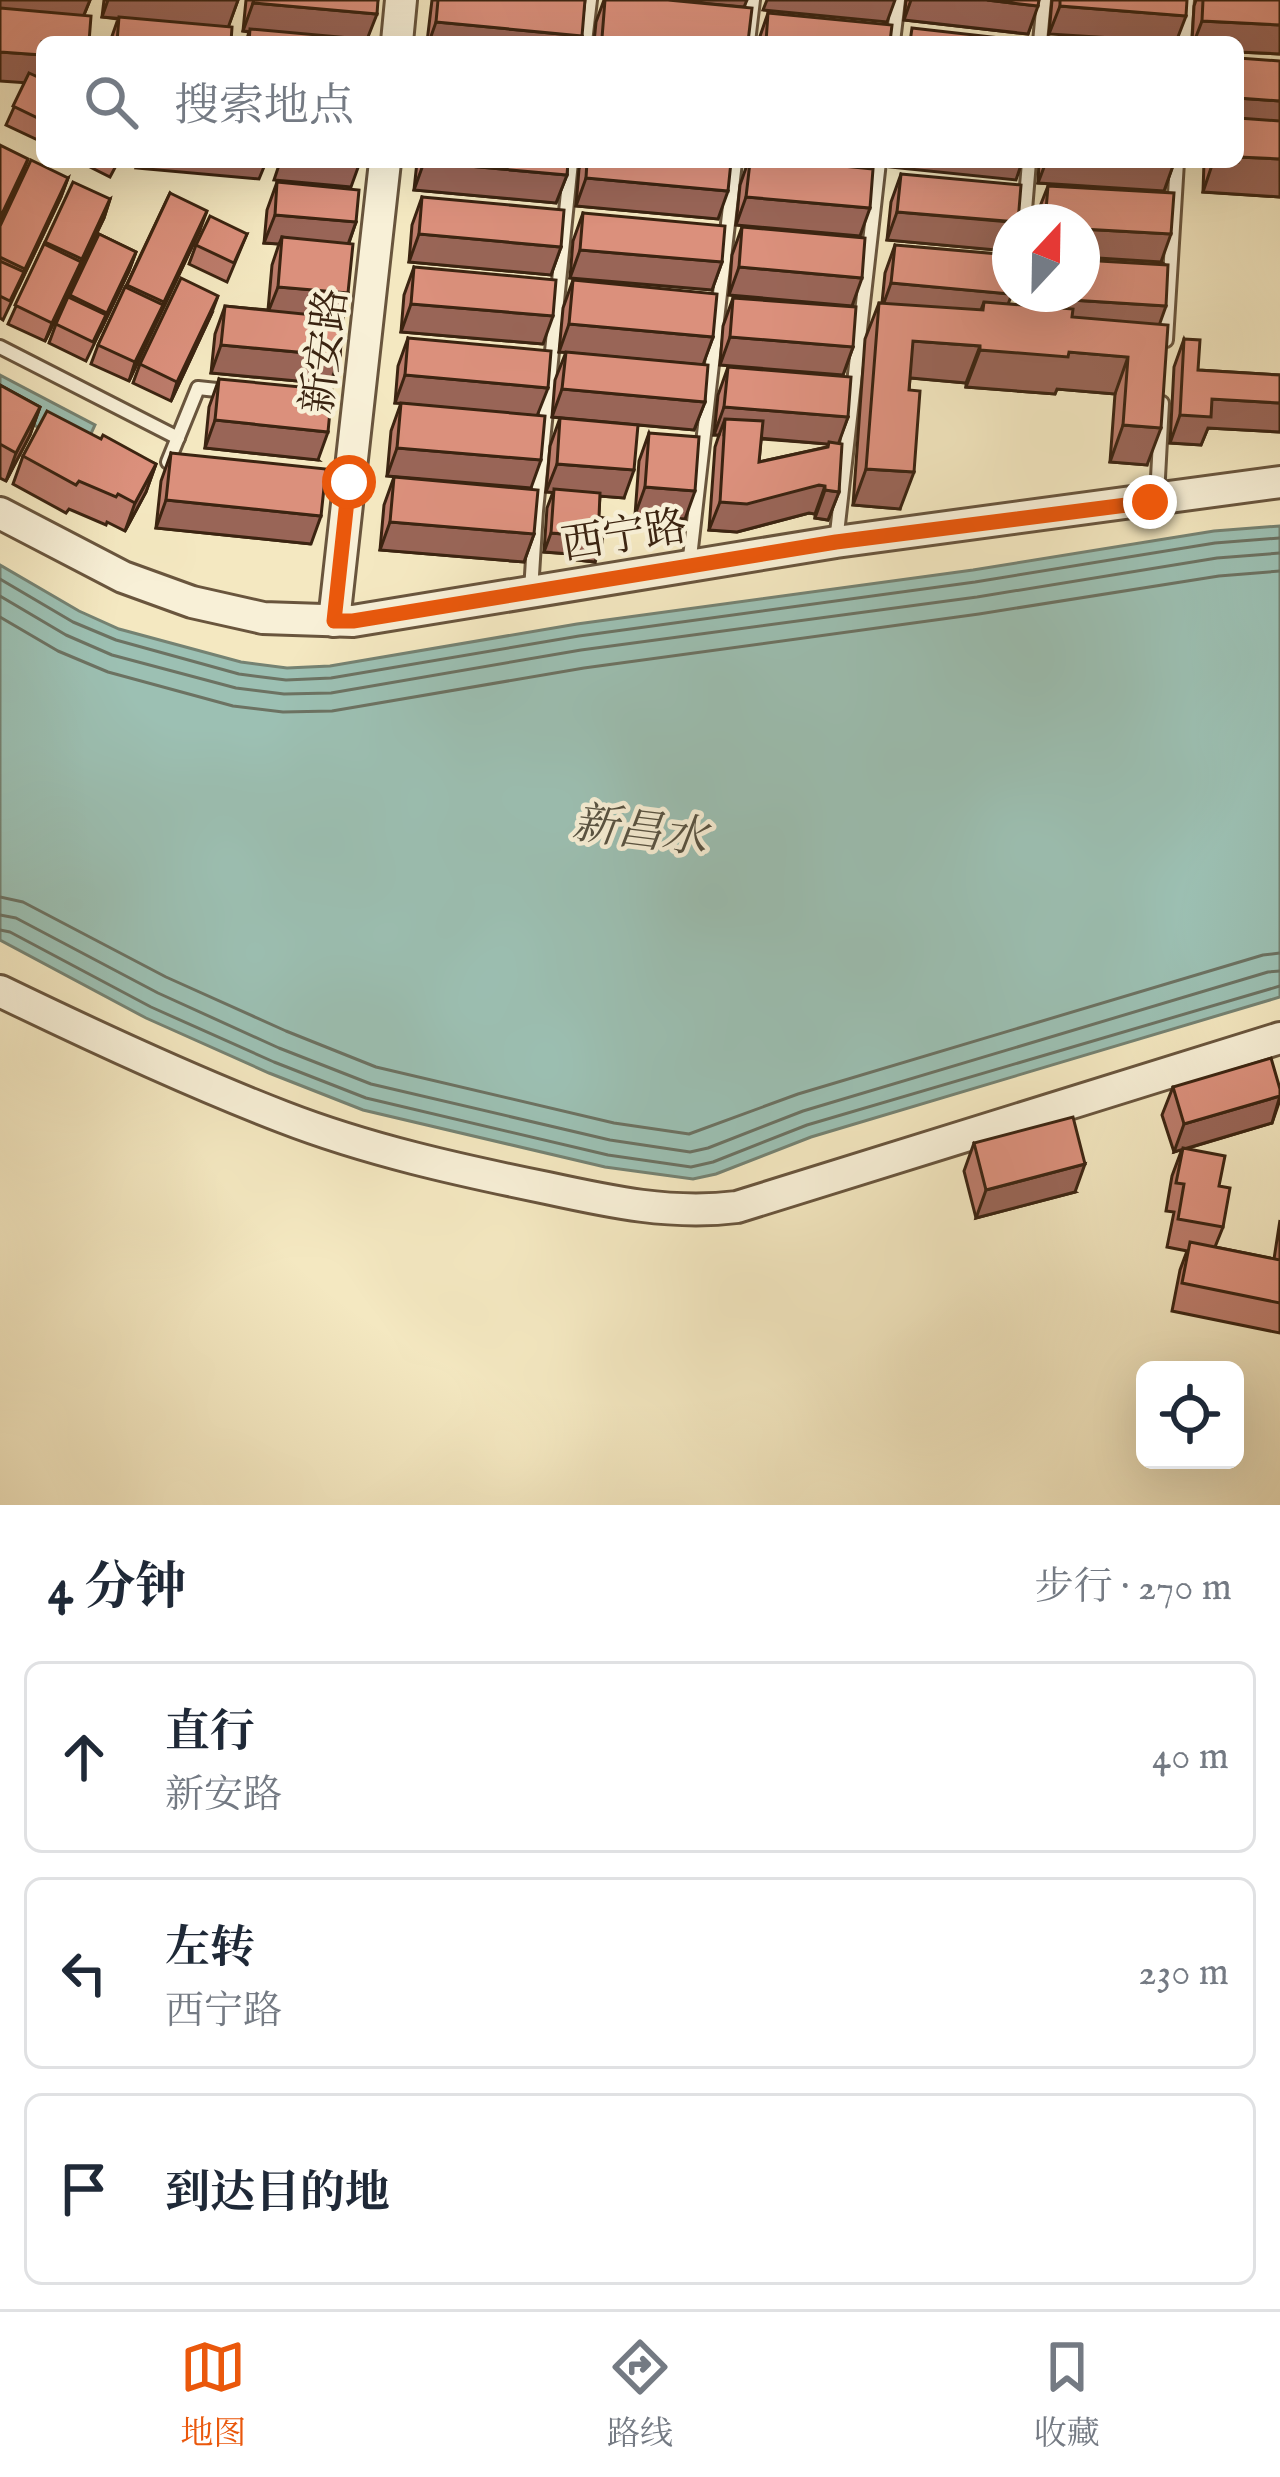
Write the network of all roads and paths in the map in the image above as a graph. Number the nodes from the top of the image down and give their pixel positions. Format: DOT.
graph roads {
  1 [pos="401,0"];
  2 [pos="590,0"];
  3 [pos="753,0"];
  4 [pos="898,0"];
  5 [pos="1044,0"];
  6 [pos="1187,0"];
  7 [pos="398,36"];
  8 [pos="586,36"];
  9 [pos="749,36"];
  10 [pos="893,36"];
  11 [pos="1041,36"];
  12 [pos="1184,36"];
  13 [pos="384,168"];
  14 [pos="571,168"];
  15 [pos="734,168"];
  16 [pos="878,168"];
  17 [pos="1028,168"];
  18 [pos="1177,168"];
  19 [pos="1026,204"];
  20 [pos="860,320"];
  21 [pos="882,322"];
  22 [pos="1144,342"];
  23 [pos="0,347"];
  24 [pos="1163,389"];
  25 [pos="244,393"];
  26 [pos="178,438"];
  27 [pos="190,465"];
  28 [pos="1280,482"];
  29 [pos="1156,501"];
  30 [pos="0,513"];
  31 [pos="836,542"];
  32 [pos="689,566"];
  33 [pos="531,592"];
  34 [pos="334,621"];
  35 [pos="0,991"];
  36 [pos="1280,1038"];
  1 -- 7 [label="street"];
  2 -- 8 [label="lane"];
  3 -- 9 [label="lane"];
  4 -- 10 [label="lane"];
  5 -- 11 [label="lane"];
  6 -- 12 [label="lane"];
  13 -- 34 [label="street, 新安路"];
  14 -- 33 [label="lane"];
  15 -- 32 [label="lane"];
  16 -- 20 [label="lane"];
  17 -- 19 [label="lane"];
  18 -- 22 [label="lane"];
  20 -- 21 [label="lane"];
  20 -- 31 [label="lane"];
  23 -- 26 [label="lane"];
  24 -- 29 [label="lane"];
  25 -- 26 [label="lane"];
  26 -- 27 [label="lane"];
  28 -- 29 [label="street, 西宁路"];
  29 -- 31 [label="street, 西宁路"];
  30 -- 34 [label="street, 西宁路"];
  31 -- 32 [label="street, 西宁路"];
  32 -- 33 [label="street, 西宁路"];
  33 -- 34 [label="street, 西宁路"];
  35 -- 36 [label="street"];
}
